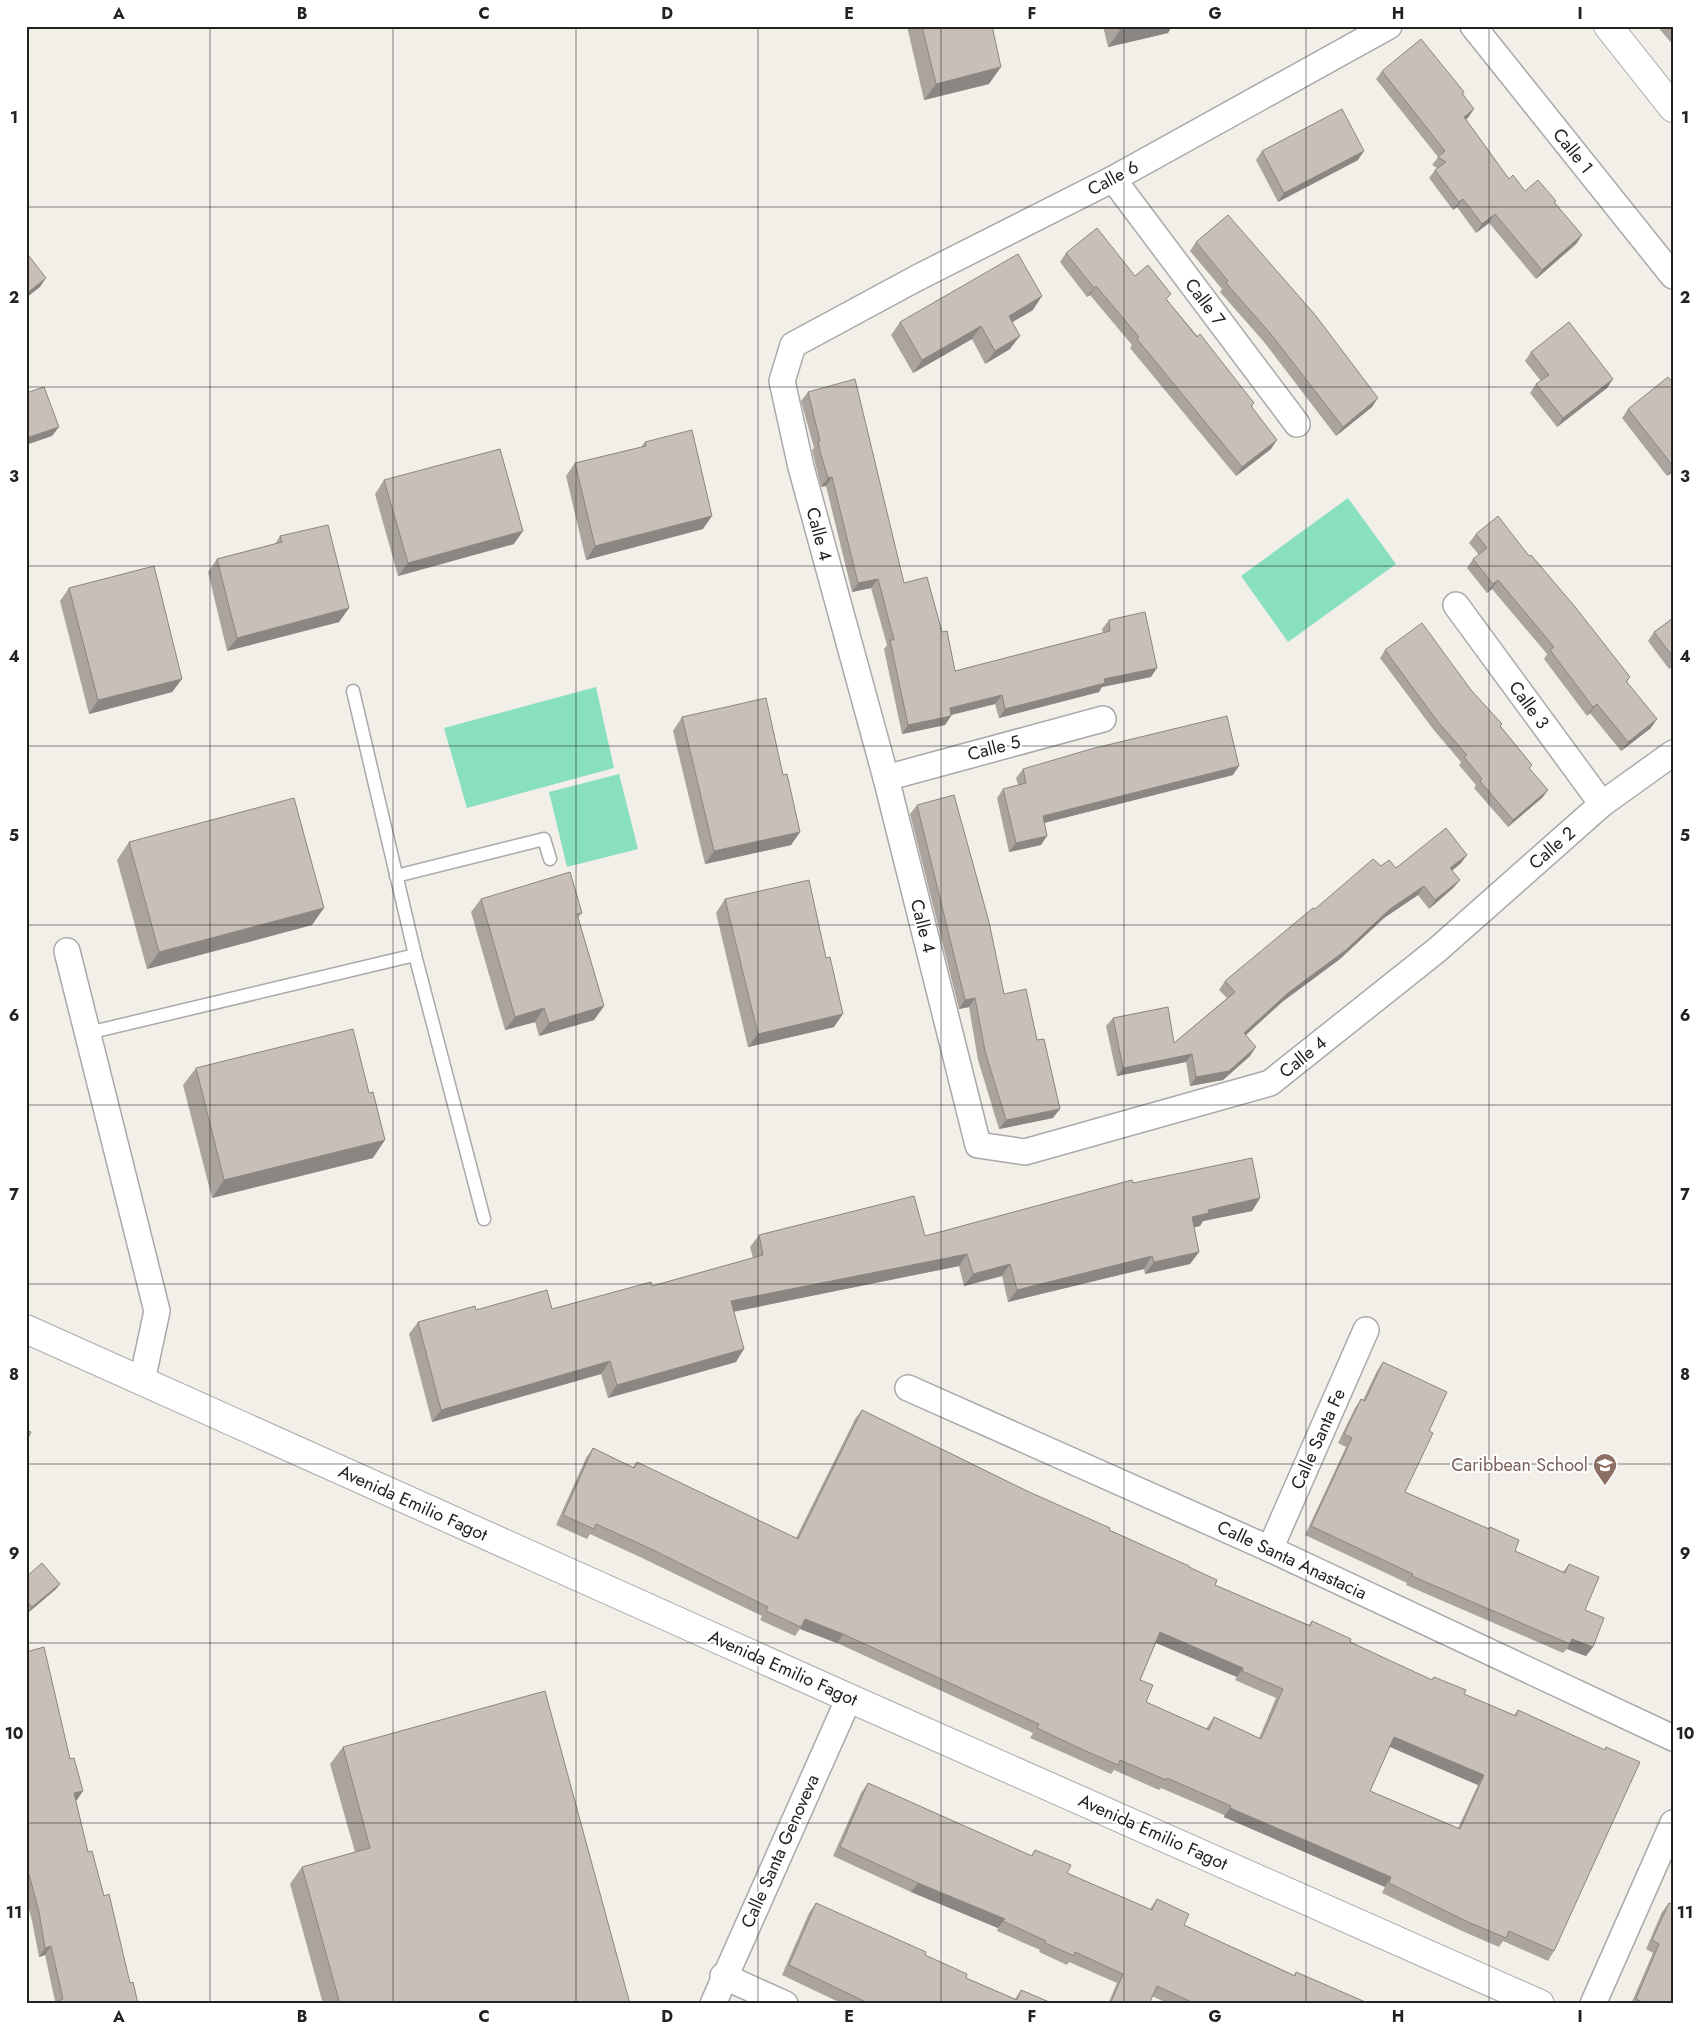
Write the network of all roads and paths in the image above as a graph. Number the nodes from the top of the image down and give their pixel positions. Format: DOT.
graph roads {
  1 [pos="1389,26"];
  2 [pos="1473,26"];
  3 [pos="1608,26"];
  4 [pos="1673,108"];
  5 [pos="1113,179"];
  6 [pos="1673,276"];
  7 [pos="917,278"];
  8 [pos="1297,424"];
  9 [pos="1456,605"];
  10 [pos="353,692"];
  11 [pos="1102,719"];
  12 [pos="1673,753"];
  13 [pos="886,778"];
  14 [pos="1602,804"];
  15 [pos="550,860"];
  16 [pos="396,876"];
  17 [pos="1437,950"];
  18 [pos="67,951"];
  19 [pos="415,955"];
  20 [pos="88,1033"];
  21 [pos="484,1219"];
  22 [pos="26,1329"];
  23 [pos="1366,1330"];
  24 [pos="142,1381"];
  25 [pos="908,1388"];
  26 [pos="1270,1549"];
  27 [pos="849,1698"];
  28 [pos="1673,1738"];
  29 [pos="1673,1823"];
  30 [pos="723,1976"];
  31 [pos="713,2004"];
  32 [pos="786,2004"];
  33 [pos="1540,2004"];
  34 [pos="1593,2004"];
  1 -- 5 [label="street, Calle 6"];
  2 -- 6 [label="street, Calle 1"];
  3 -- 4 [label="street"];
  5 -- 7 [label="street, Calle 6"];
  5 -- 8 [label="street, Calle 7"];
  7 -- 13 [label="street, Calle 4"];
  9 -- 14 [label="street, Calle 3"];
  10 -- 16 [label="lane"];
  11 -- 13 [label="street, Calle 5"];
  12 -- 14 [label="street, Calle 2"];
  13 -- 17 [label="street, Calle 4"];
  14 -- 17 [label="street, Calle 2"];
  15 -- 16 [label="lane"];
  16 -- 19 [label="lane"];
  18 -- 20 [label="street"];
  19 -- 20 [label="lane"];
  19 -- 21 [label="lane"];
  20 -- 24 [label="street"];
  22 -- 24 [label="street, Avenida Emilio Fagot"];
  23 -- 26 [label="street, Calle Santa Fe"];
  24 -- 27 [label="street, Avenida Emilio Fagot"];
  25 -- 26 [label="street, Calle Santa Anastacia"];
  26 -- 28 [label="street, Calle Santa Anastacia"];
  27 -- 30 [label="street, Calle Santa Genoveva"];
  27 -- 33 [label="street, Avenida Emilio Fagot"];
  29 -- 34 [label="street"];
  30 -- 31 [label="street, Calle Santa Genoveva"];
  30 -- 32 [label="street"];
}
